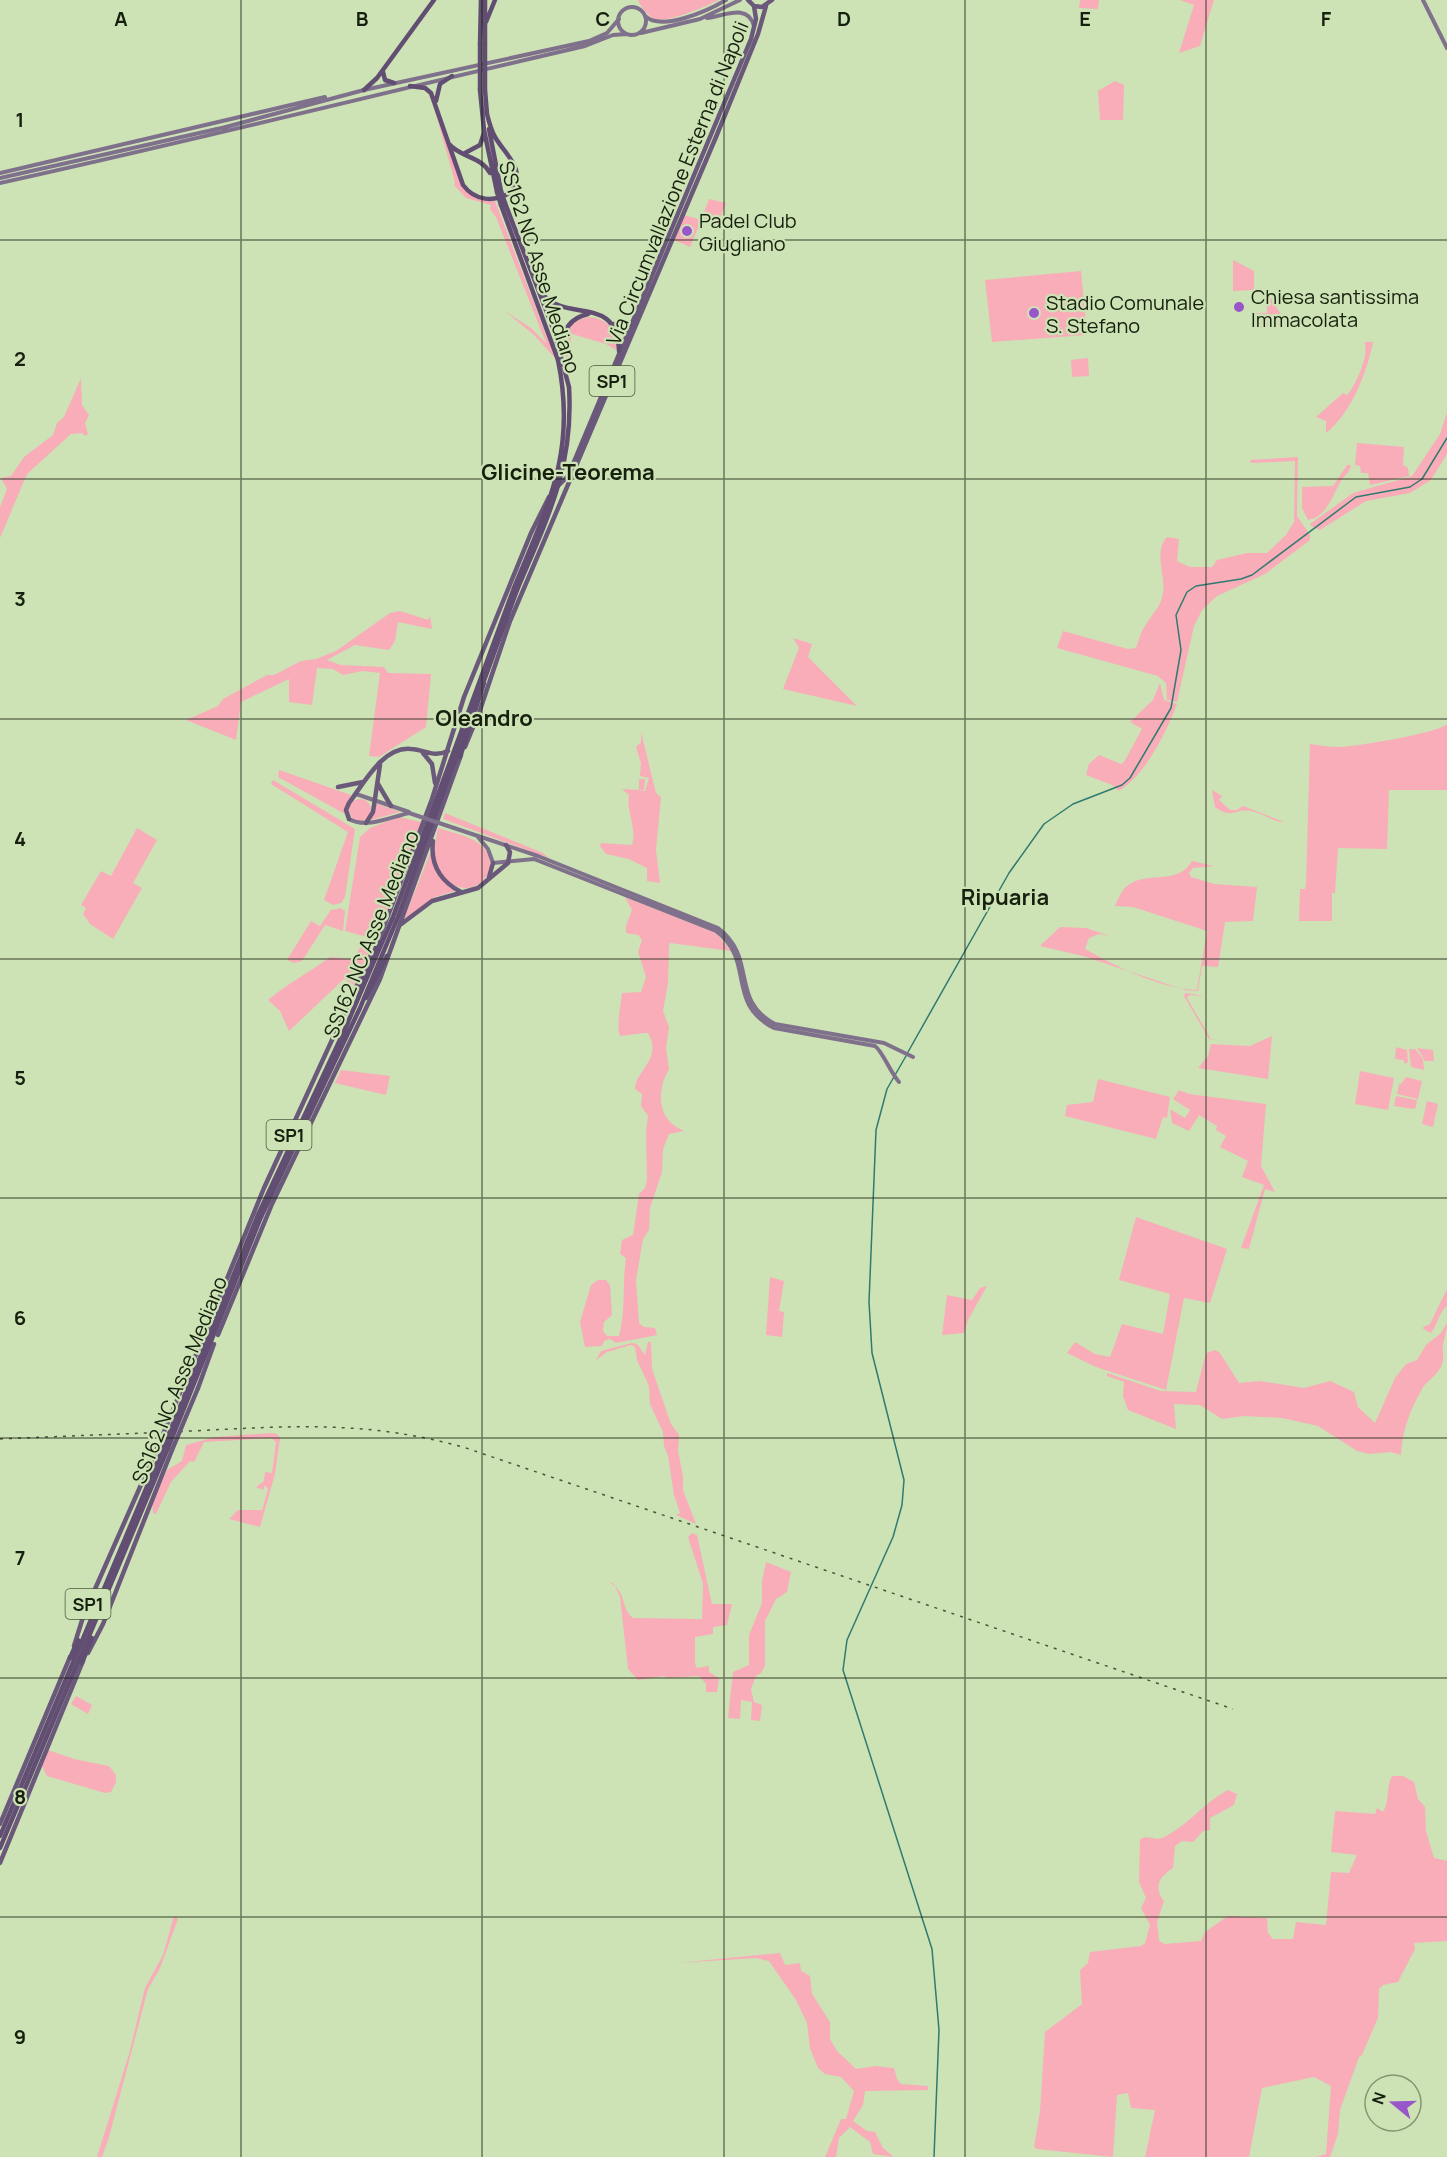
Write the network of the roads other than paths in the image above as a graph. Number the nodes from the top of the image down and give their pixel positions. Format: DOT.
graph roads {
  1 [pos="433,0"];
  2 [pos="483,0"];
  3 [pos="495,0"];
  4 [pos="726,0"];
  5 [pos="740,0"];
  6 [pos="1423,0"];
  7 [pos="773,1"];
  8 [pos="751,3"];
  9 [pos="766,6"];
  10 [pos="645,16"];
  11 [pos="619,19"];
  12 [pos="700,19"];
  13 [pos="754,27"];
  14 [pos="484,30"];
  15 [pos="641,33"];
  16 [pos="627,34"];
  17 [pos="482,44"];
  18 [pos="1447,48"];
  19 [pos="383,69"];
  20 [pos="452,76"];
  21 [pos="394,83"];
  22 [pos="410,86"];
  23 [pos="364,90"];
  24 [pos="482,90"];
  25 [pos="436,104"];
  26 [pos="487,114"];
  27 [pos="220,127"];
  28 [pos="484,130"];
  29 [pos="226,132"];
  30 [pos="449,144"];
  31 [pos="462,154"];
  32 [pos="0,173"];
  33 [pos="0,178"];
  34 [pos="494,181"];
  35 [pos="0,183"];
  36 [pos="499,191"];
  37 [pos="503,204"];
  38 [pos="533,279"];
  39 [pos="591,313"];
  40 [pos="614,324"];
  41 [pos="630,324"];
  42 [pos="619,351"];
  43 [pos="560,359"];
  44 [pos="515,589"];
  45 [pos="489,663"];
  46 [pos="448,751"];
  47 [pos="421,752"];
  48 [pos="460,757"];
  49 [pos="381,762"];
  50 [pos="377,779"];
  51 [pos="366,781"];
  52 [pos="338,787"];
  53 [pos="435,791"];
  54 [pos="356,794"];
  55 [pos="373,800"];
  56 [pos="391,806"];
  57 [pos="409,813"];
  58 [pos="349,819"];
  59 [pos="366,823"];
  60 [pos="434,833"];
  61 [pos="478,837"];
  62 [pos="506,845"];
  63 [pos="493,863"];
  64 [pos="508,863"];
  65 [pos="488,880"];
  66 [pos="461,892"];
  67 [pos="398,927"];
  68 [pos="378,942"];
  69 [pos="387,956"];
  70 [pos="360,1008"];
  71 [pos="345,1029"];
  72 [pos="913,1057"];
  73 [pos="898,1081"];
  74 [pos="259,1216"];
  75 [pos="166,1447"];
  76 [pos="107,1596"];
  77 [pos="98,1600"];
  78 [pos="70,1658"];
  79 [pos="82,1663"];
  80 [pos="0,1824"];
  81 [pos="0,1836"];
  82 [pos="0,1848"];
  83 [pos="0,1863"];
  1 -- 19 [label="highway"];
  2 -- 14 [label="highway, SS162 NC Asse Mediano"];
  2 -- 17 [label="highway, SS162 NC Asse Mediano"];
  3 -- 14 [label="highway"];
  4 -- 10 [label="main road"];
  5 -- 8 [label="main road"];
  5 -- 12 [label="main road"];
  6 -- 18 [label="main road"];
  7 -- 9 [label="main road"];
  8 -- 9 [label="main road"];
  8 -- 13 [label="main road, Via Circumvallazione Esterna di Napoli / SP1"];
  9 -- 48 [label="main road, Via Circumvallazione Esterna di Napoli / SP1"];
  10 -- 11 [label="main road"];
  10 -- 15 [label="main road"];
  11 -- 16 [label="main road"];
  11 -- 21 [label="main road"];
  12 -- 13 [label="main road"];
  12 -- 15 [label="main road"];
  13 -- 41 [label="main road, Via Circumvallazione Esterna di Napoli / SP1"];
  14 -- 17 [label="highway, SS162 NC Asse Mediano"];
  15 -- 16 [label="main road"];
  16 -- 20 [label="main road"];
  17 -- 24 [label="highway, SS162 NC Asse Mediano, bridge"];
  19 -- 21 [label="highway"];
  19 -- 23 [label="highway"];
  20 -- 22 [label="main road"];
  20 -- 25 [label="highway"];
  21 -- 23 [label="main road"];
  22 -- 25 [label="highway"];
  22 -- 29 [label="main road"];
  23 -- 27 [label="main road"];
  24 -- 26 [label="highway, SS162 NC Asse Mediano"];
  24 -- 28 [label="highway, SS162 NC Asse Mediano"];
  25 -- 30 [label="highway"];
  26 -- 30 [label="highway"];
  26 -- 36 [label="highway, SS162 NC Asse Mediano"];
  27 -- 29 [label="main road"];
  27 -- 32 [label="main road"];
  27 -- 33 [label="main road"];
  28 -- 31 [label="highway"];
  28 -- 34 [label="highway, SS162 NC Asse Mediano"];
  29 -- 35 [label="main road"];
  30 -- 31 [label="highway"];
  31 -- 34 [label="highway"];
  34 -- 36 [label="highway, SS162 NC Asse Mediano"];
  36 -- 37 [label="highway, SS162 NC Asse Mediano, bridge"];
  37 -- 38 [label="highway, SS162 NC Asse Mediano"];
  37 -- 43 [label="highway, SS162 NC Asse Mediano"];
  38 -- 39 [label="highway"];
  38 -- 43 [label="highway, SS162 NC Asse Mediano"];
  39 -- 40 [label="highway"];
  39 -- 43 [label="highway"];
  40 -- 41 [label="highway"];
  40 -- 42 [label="highway"];
  41 -- 42 [label="main road, Via Circumvallazione Esterna di Napoli / SP1"];
  42 -- 46 [label="main road, Via Circumvallazione Esterna di Napoli / SP1"];
  43 -- 44 [label="highway, SS162 NC Asse Mediano, bridge"];
  43 -- 44 [label="highway, SS162 NC Asse Mediano, bridge"];
  44 -- 45 [label="highway, SS162 NC Asse Mediano"];
  44 -- 71 [label="highway, SS162 NC Asse Mediano"];
  45 -- 48 [label="highway"];
  45 -- 70 [label="highway, SS162 NC Asse Mediano"];
  46 -- 47 [label="main road"];
  46 -- 53 [label="main road, Via Circumvallazione Esterna di Napoli / SP1"];
  47 -- 49 [label="main road"];
  47 -- 53 [label="main road"];
  48 -- 60 [label="main road, Via Circumvallazione Esterna di Napoli / SP1"];
  49 -- 50 [label="main road"];
  49 -- 51 [label="main road"];
  50 -- 55 [label="main road"];
  50 -- 56 [label="main road"];
  51 -- 52 [label="main road"];
  51 -- 54 [label="main road"];
  53 -- 68 [label="main road, Via Circumvallazione Esterna di Napoli / SP1"];
  54 -- 55 [label="main road"];
  54 -- 58 [label="main road"];
  55 -- 56 [label="main road"];
  55 -- 59 [label="main road"];
  56 -- 57 [label="main road"];
  57 -- 59 [label="main road"];
  57 -- 61 [label="main road, bridge"];
  58 -- 59 [label="main road"];
  60 -- 66 [label="main road"];
  60 -- 67 [label="main road, Via Circumvallazione Esterna di Napoli / SP1"];
  61 -- 62 [label="main road"];
  61 -- 63 [label="main road"];
  62 -- 64 [label="main road"];
  62 -- 72 [label="main road"];
  63 -- 64 [label="main road"];
  63 -- 65 [label="main road"];
  64 -- 65 [label="main road"];
  64 -- 73 [label="main road"];
  65 -- 66 [label="main road"];
  66 -- 67 [label="main road"];
  67 -- 69 [label="main road, Via Circumvallazione Esterna di Napoli / SP1"];
  68 -- 71 [label="highway"];
  68 -- 75 [label="main road, Via Circumvallazione Esterna di Napoli / SP1, bridge"];
  69 -- 70 [label="highway"];
  69 -- 75 [label="main road, Via Circumvallazione Esterna di Napoli / SP1, bridge"];
  70 -- 74 [label="highway, SS162 NC Asse Mediano"];
  71 -- 74 [label="highway, SS162 NC Asse Mediano"];
  74 -- 75 [label="highway, SS162 NC Asse Mediano, bridge"];
  75 -- 76 [label="highway, SS162 NC Asse Mediano"];
  75 -- 77 [label="highway, SS162 NC Asse Mediano"];
  75 -- 78 [label="main road, Via Circumvallazione Esterna di Napoli / SP1"];
  75 -- 79 [label="main road, Via Circumvallazione Esterna di Napoli / SP1"];
  76 -- 79 [label="highway"];
  76 -- 82 [label="highway, SS162 NC Asse Mediano"];
  77 -- 78 [label="highway"];
  77 -- 81 [label="highway, SS162 NC Asse Mediano"];
  78 -- 80 [label="main road, Via Circumvallazione Esterna di Napoli / SP1"];
  79 -- 83 [label="main road, Via Circumvallazione Esterna di Napoli / SP1"];
}
